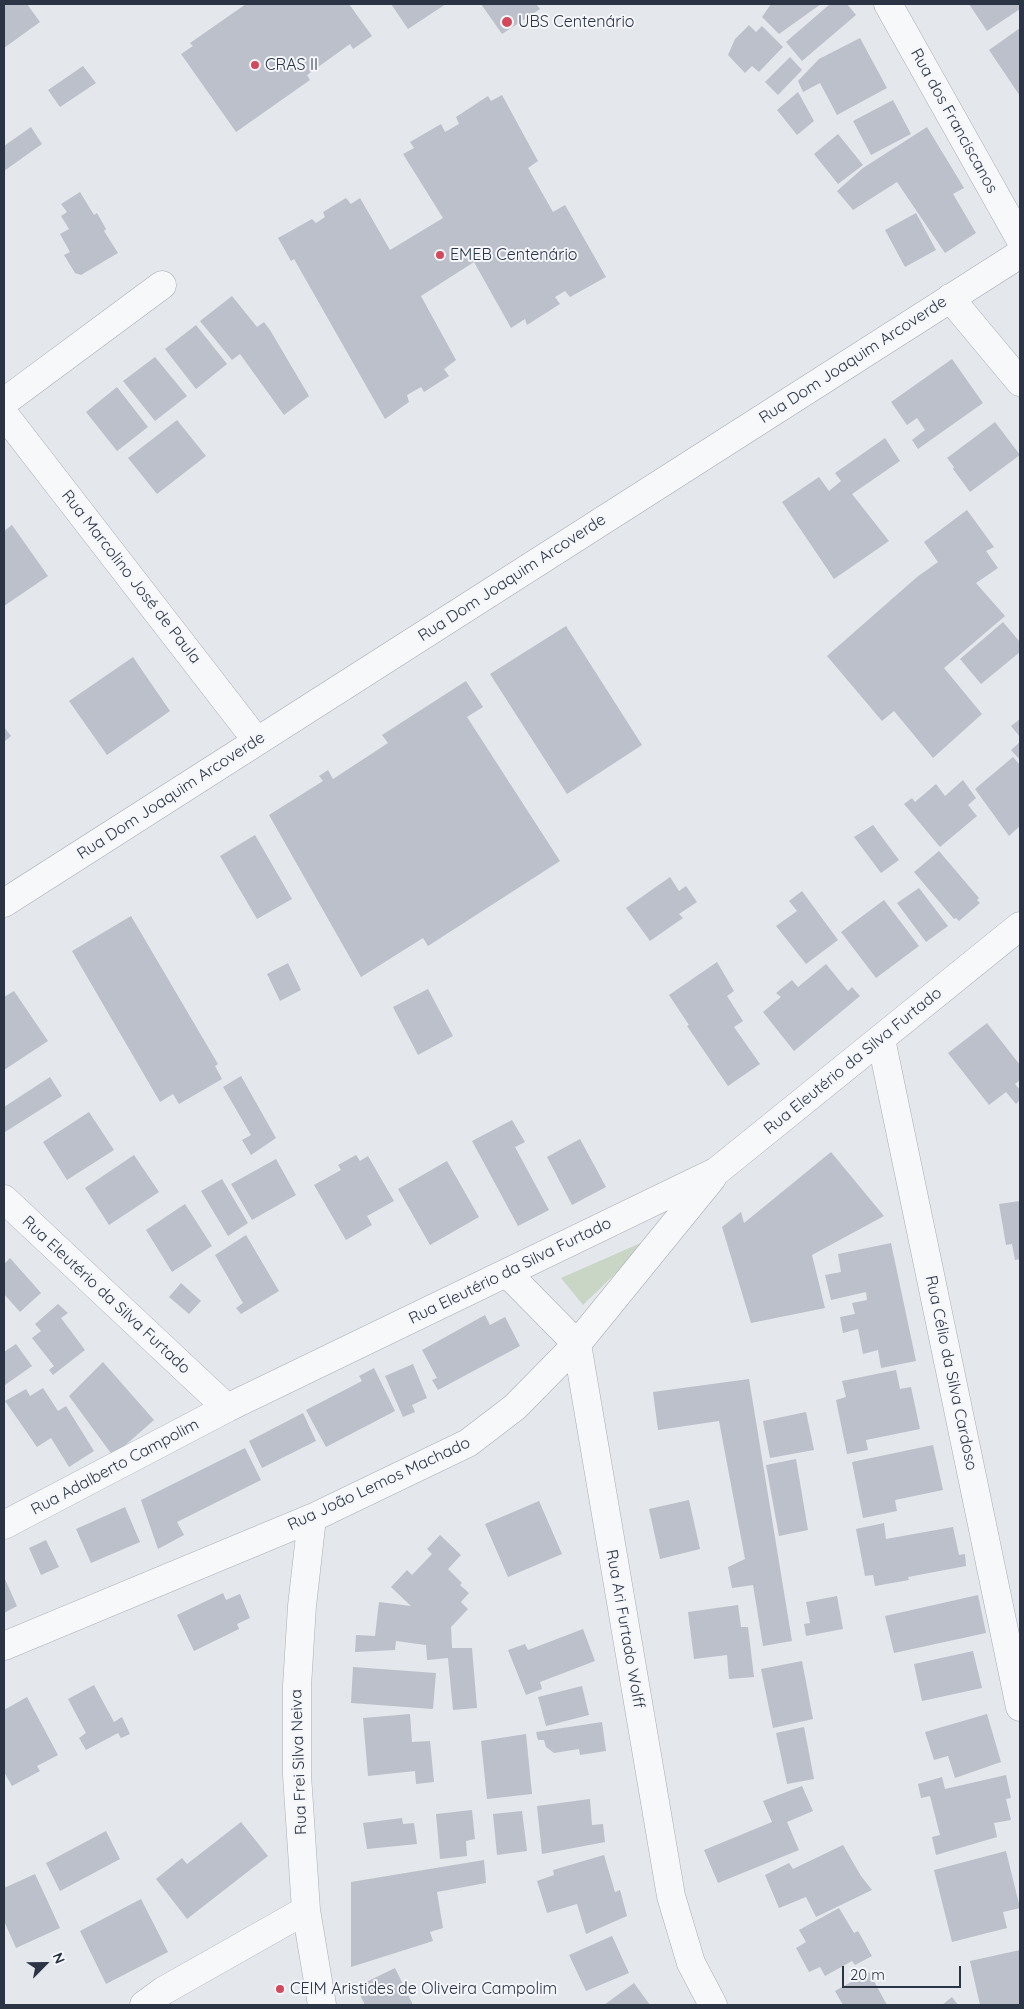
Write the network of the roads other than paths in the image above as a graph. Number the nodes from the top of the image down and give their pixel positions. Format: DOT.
graph roads {
  1 [pos="888,4"];
  2 [pos="1020,239"];
  3 [pos="1020,254"];
  4 [pos="162,285"];
  5 [pos="950,298"];
  6 [pos="1020,382"];
  7 [pos="4,402"];
  8 [pos="4,414"];
  9 [pos="258,741"];
  10 [pos="4,903"];
  11 [pos="1020,926"];
  12 [pos="881,1039"];
  13 [pos="717,1171"];
  14 [pos="4,1199"];
  15 [pos="507,1273"];
  16 [pos="577,1344"];
  17 [pos="227,1408"];
  18 [pos="312,1518"];
  19 [pos="4,1525"];
  20 [pos="1012,1629"];
  21 [pos="4,1646"];
  22 [pos="1020,1707"];
  23 [pos="306,1910"];
  24 [pos="144,2005"];
  25 [pos="322,2005"];
  26 [pos="713,2005"];
  1 -- 2 [label="street, Rua dos Franciscanos"];
  3 -- 5 [label="street, Rua Dom Joaquim Arcoverde"];
  4 -- 7 [label="street"];
  5 -- 6 [label="street"];
  5 -- 9 [label="street, Rua Dom Joaquim Arcoverde"];
  8 -- 9 [label="street, Rua Marcolino José de Paula"];
  9 -- 10 [label="street, Rua Dom Joaquim Arcoverde"];
  11 -- 12 [label="street, Rua Eleutério da Silva Furtado"];
  12 -- 13 [label="street, Rua Eleutério da Silva Furtado"];
  12 -- 20 [label="street, Rua Célio da Silva Cardoso"];
  13 -- 15 [label="street, Rua Eleutério da Silva Furtado"];
  13 -- 16 [label="street, Rua João Lemos Machado"];
  14 -- 17 [label="street, Rua Eleutério da Silva Furtado"];
  15 -- 16 [label="street"];
  15 -- 17 [label="street, Rua Eleutério da Silva Furtado"];
  16 -- 18 [label="street, Rua João Lemos Machado"];
  16 -- 26 [label="street, Rua Ari Furtado Wolff"];
  17 -- 19 [label="street, Rua Adalberto Campolim"];
  18 -- 21 [label="street, Rua João Lemos Machado"];
  18 -- 23 [label="street, Rua Frei Silva Neiva"];
  20 -- 22 [label="street, Rua Célio da Silva Cardoso"];
  23 -- 24 [label="street"];
  23 -- 25 [label="street, Rua Frei Silva Neiva"];
}
